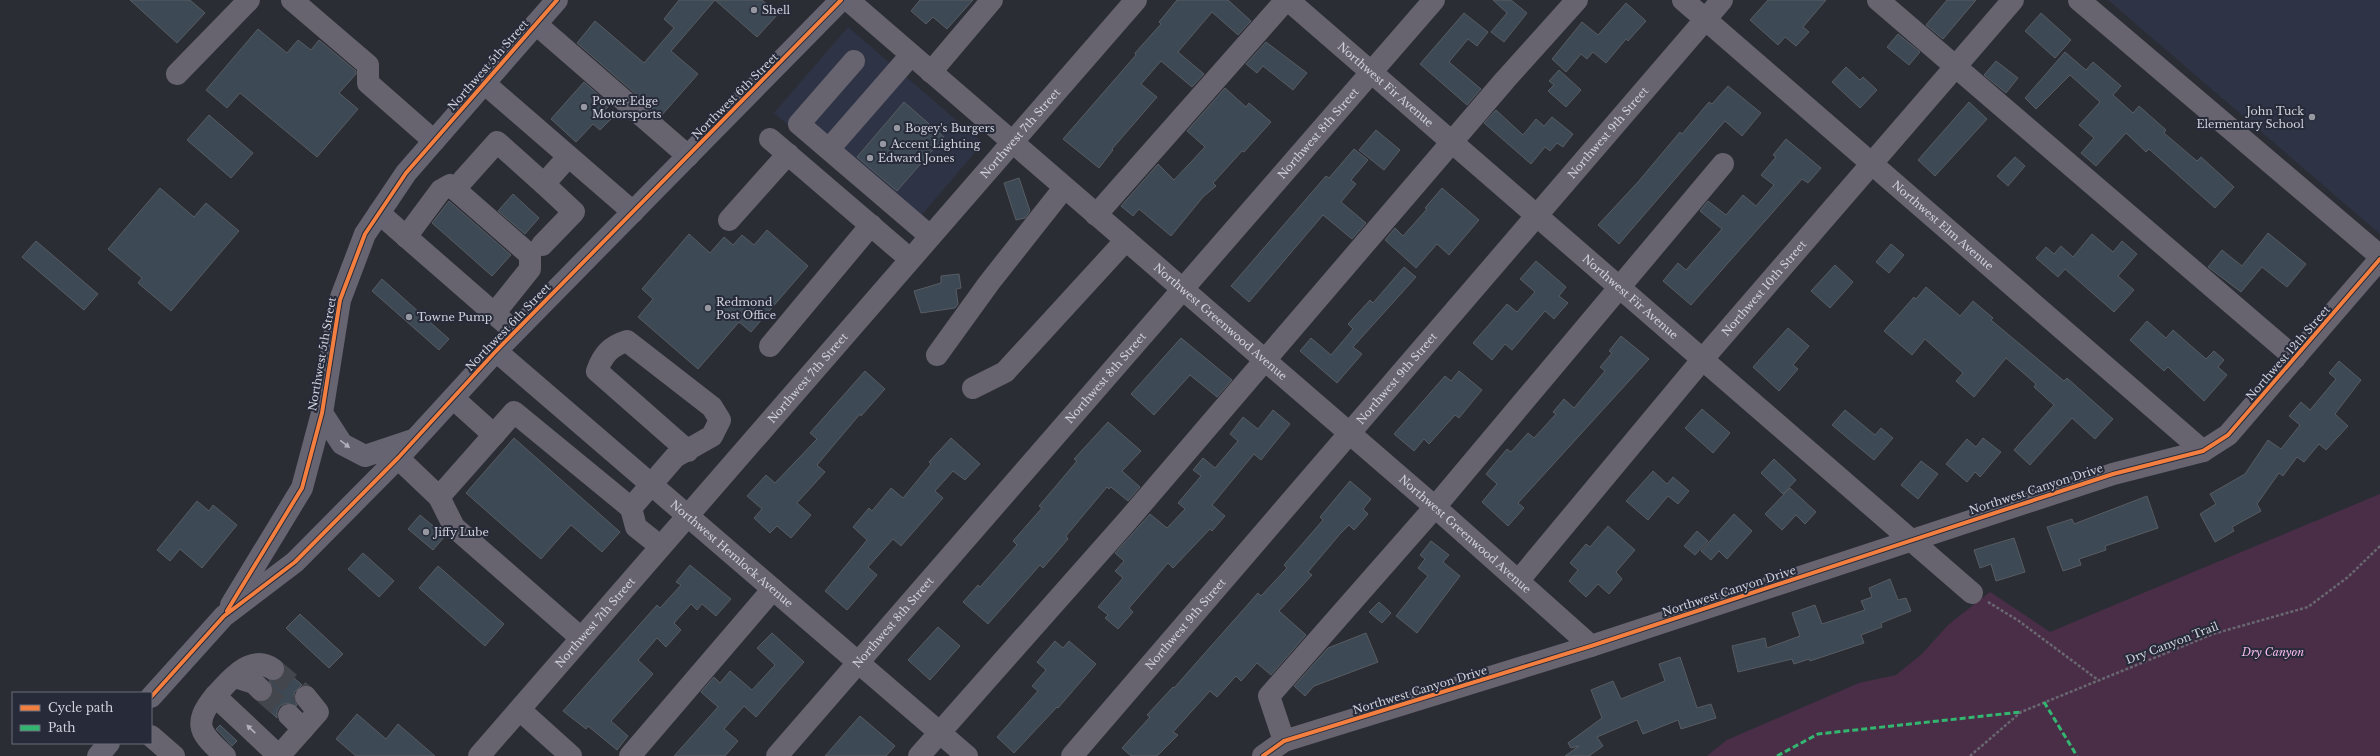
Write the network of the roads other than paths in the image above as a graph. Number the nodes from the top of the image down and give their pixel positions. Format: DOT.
graph roads {
  1 [pos="250,0"];
  2 [pos="292,0"];
  3 [pos="557,0"];
  4 [pos="841,0"];
  5 [pos="848,0"];
  6 [pos="992,0"];
  7 [pos="1136,0"];
  8 [pos="1287,0"];
  9 [pos="1434,0"];
  10 [pos="1577,0"];
  11 [pos="1683,0"];
  12 [pos="1722,0"];
  13 [pos="1878,0"];
  14 [pos="2013,0"];
  15 [pos="2079,0"];
  16 [pos="1705,20"];
  17 [pos="536,24"];
  18 [pos="911,55"];
  19 [pos="854,61"];
  20 [pos="1956,67"];
  21 [pos="931,72"];
  22 [pos="1371,72"];
  23 [pos="177,74"];
  24 [pos="484,83"];
  25 [pos="770,139"];
  26 [pos="434,141"];
  27 [pos="1012,142"];
  28 [pos="1453,144"];
  29 [pos="829,149"];
  30 [pos="788,154"];
  31 [pos="688,156"];
  32 [pos="568,157"];
  33 [pos="1871,163"];
  34 [pos="1723,164"];
  35 [pos="463,180"];
  36 [pos="544,184"];
  37 [pos="1064,188"];
  38 [pos="632,212"];
  39 [pos="379,214"];
  40 [pos="1096,215"];
  41 [pos="1537,216"];
  42 [pos="729,220"];
  43 [pos="871,225"];
  44 [pos="930,236"];
  45 [pos="406,237"];
  46 [pos="1126,240"];
  47 [pos="542,246"];
  48 [pos="2380,256"];
  49 [pos="910,259"];
  50 [pos="2380,259"];
  51 [pos="1619,288"];
  52 [pos="1183,289"];
  53 [pos="494,314"];
  54 [pos="515,332"];
  55 [pos="770,346"];
  56 [pos="496,351"];
  57 [pos="937,355"];
  58 [pos="2294,358"];
  59 [pos="1264,360"];
  60 [pos="1702,360"];
  61 [pos="973,388"];
  62 [pos="453,398"];
  63 [pos="557,404"];
  64 [pos="322,413"];
  65 [pos="536,430"];
  66 [pos="1349,433"];
  67 [pos="494,435"];
  68 [pos="416,439"];
  69 [pos="688,451"];
  70 [pos="2203,451"];
  71 [pos="398,458"];
  72 [pos="651,485"];
  73 [pos="439,497"];
  74 [pos="1435,507"];
  75 [pos="630,508"];
  76 [pos="686,515"];
  77 [pos="1910,540"];
  78 [pos="660,546"];
  79 [pos="1519,580"];
  80 [pos="773,589"];
  81 [pos="1972,593"];
  82 [pos="224,616"];
  83 [pos="581,638"];
  84 [pos="1591,646"];
  85 [pos="858,663"];
  86 [pos="273,669"];
  87 [pos="235,677"];
  88 [pos="261,690"];
  89 [pos="152,696"];
  90 [pos="215,696"];
  91 [pos="306,697"];
  92 [pos="520,710"];
  93 [pos="939,732"];
  94 [pos="152,737"];
  95 [pos="1284,741"];
  96 [pos="109,744"];
  97 [pos="98,756"];
  98 [pos="174,756"];
  99 [pos="225,756"];
  100 [pos="279,756"];
  101 [pos="479,756"];
  102 [pos="571,756"];
  103 [pos="630,756"];
  104 [pos="777,756"];
  105 [pos="919,756"];
  106 [pos="967,756"];
  107 [pos="1072,756"];
  108 [pos="1263,756"];
  1 -- 23 [label="street"];
  2 -- 26 [label="street"];
  3 -- 17 [label="main road, Northwest 5th Street"];
  4 -- 31 [label="main road, Northwest 6th Street"];
  5 -- 18 [label="street, Northwest Greenwood Avenue"];
  6 -- 21 [label="street"];
  7 -- 27 [label="street, Northwest 7th Street"];
  8 -- 22 [label="street, Northwest Fir Avenue"];
  8 -- 40 [label="street"];
  9 -- 22 [label="street, Northwest 8th Street"];
  10 -- 28 [label="street"];
  11 -- 16 [label="street, Northwest Elm Avenue"];
  12 -- 16 [label="street, Northwest 9th Street"];
  13 -- 20 [label="street"];
  14 -- 20 [label="street, Northwest 10th Street"];
  15 -- 48 [label="street"];
  16 -- 33 [label="street, Northwest Elm Avenue"];
  16 -- 41 [label="street, Northwest 9th Street"];
  17 -- 24 [label="main road, Northwest 5th Street"];
  17 -- 31 [label="street"];
  18 -- 21 [label="street, Northwest Greenwood Avenue"];
  18 -- 29 [label="street"];
  19 -- 29 [label="street"];
  20 -- 33 [label="street, Northwest 10th Street"];
  20 -- 58 [label="street"];
  21 -- 27 [label="street, Northwest Greenwood Avenue"];
  22 -- 28 [label="street, Northwest Fir Avenue"];
  22 -- 52 [label="street, Northwest 8th Street"];
  24 -- 26 [label="main road, Northwest 5th Street"];
  24 -- 32 [label="street"];
  25 -- 30 [label="street"];
  26 -- 39 [label="main road, Northwest 5th Street"];
  27 -- 37 [label="street, Northwest Greenwood Avenue"];
  27 -- 44 [label="street, Northwest 7th Street"];
  28 -- 41 [label="street, Northwest Fir Avenue"];
  28 -- 59 [label="street"];
  29 -- 44 [label="street"];
  30 -- 42 [label="street"];
  30 -- 43 [label="street"];
  31 -- 38 [label="main road, Northwest 6th Street"];
  32 -- 36 [label="street"];
  32 -- 38 [label="street"];
  33 -- 60 [label="street, Northwest 10th Street"];
  33 -- 70 [label="street, Northwest Elm Avenue"];
  34 -- 51 [label="street"];
  35 -- 36 [label="street"];
  36 -- 47 [label="street"];
  37 -- 40 [label="street, Northwest Greenwood Avenue"];
  37 -- 57 [label="street"];
  38 -- 54 [label="main road, Northwest 6th Street"];
  39 -- 45 [label="street"];
  39 -- 64 [label="main road, Northwest 5th Street"];
  40 -- 46 [label="street, Northwest Greenwood Avenue"];
  41 -- 51 [label="street, Northwest Fir Avenue"];
  41 -- 66 [label="street, Northwest 9th Street"];
  43 -- 49 [label="street"];
  43 -- 55 [label="street"];
  44 -- 49 [label="street, Northwest 7th Street"];
  45 -- 53 [label="street"];
  45 -- 53 [label="street"];
  46 -- 52 [label="street, Northwest Greenwood Avenue"];
  46 -- 61 [label="street"];
  49 -- 76 [label="street, Northwest 7th Street"];
  50 -- 58 [label="street, Northwest 12th Street"];
  51 -- 60 [label="street, Northwest Fir Avenue"];
  51 -- 74 [label="street"];
  52 -- 59 [label="street, Northwest Greenwood Avenue"];
  52 -- 85 [label="street, Northwest 8th Street"];
  53 -- 54 [label="street"];
  54 -- 56 [label="main road, Northwest 6th Street"];
  56 -- 62 [label="main road, Northwest 6th Street"];
  56 -- 63 [label="street, Northwest Hemlock Avenue"];
  58 -- 70 [label="street, Northwest 12th Street"];
  59 -- 66 [label="street, Northwest Greenwood Avenue"];
  59 -- 93 [label="street"];
  60 -- 77 [label="street, Northwest Fir Avenue"];
  60 -- 79 [label="street, Northwest 10th Street"];
  62 -- 67 [label="street"];
  62 -- 68 [label="main road, Northwest 6th Street"];
  63 -- 65 [label="street"];
  63 -- 72 [label="street, Northwest Hemlock Avenue"];
  64 -- 68 [label="main road, one-way"];
  64 -- 82 [label="main road, Northwest 5th Street"];
  65 -- 67 [label="street"];
  65 -- 75 [label="street"];
  66 -- 74 [label="street, Northwest Greenwood Avenue"];
  66 -- 107 [label="street, Northwest 9th Street"];
  67 -- 73 [label="street"];
  68 -- 71 [label="main road, Northwest 6th Street"];
  69 -- 69 [label="street"];
  69 -- 72 [label="street"];
  70 -- 77 [label="street, Northwest Canyon Drive"];
  71 -- 73 [label="street"];
  71 -- 82 [label="main road, Northwest 6th Street"];
  72 -- 75 [label="street"];
  72 -- 76 [label="street, Northwest Hemlock Avenue"];
  73 -- 83 [label="street"];
  74 -- 79 [label="street, Northwest Greenwood Avenue"];
  74 -- 95 [label="street"];
  75 -- 78 [label="street"];
  76 -- 78 [label="street, Northwest 7th Street"];
  76 -- 80 [label="street, Northwest Hemlock Avenue"];
  77 -- 81 [label="street, Northwest Fir Avenue"];
  77 -- 84 [label="street, Northwest Canyon Drive"];
  78 -- 83 [label="street, Northwest 7th Street"];
  79 -- 84 [label="street, Northwest Greenwood Avenue"];
  80 -- 85 [label="street, Northwest Hemlock Avenue"];
  80 -- 103 [label="street"];
  82 -- 89 [label="main road, Northwest 6th Street"];
  83 -- 92 [label="street, Northwest 7th Street"];
  84 -- 95 [label="street, Northwest Canyon Drive"];
  85 -- 93 [label="street, Northwest Hemlock Avenue"];
  85 -- 104 [label="street, Northwest 8th Street"];
  86 -- 87 [label="street"];
  87 -- 88 [label="street"];
  87 -- 90 [label="street"];
  90 -- 99 [label="street"];
  100 -- 90 [label="street, one-way"];
  91 -- 100 [label="street"];
  92 -- 101 [label="street, Northwest 7th Street"];
  92 -- 102 [label="street"];
  93 -- 105 [label="street"];
  93 -- 106 [label="street, Northwest Hemlock Avenue"];
  94 -- 98 [label="street"];
  95 -- 108 [label="street, Northwest Canyon Drive"];
  96 -- 97 [label="main road"];
}
